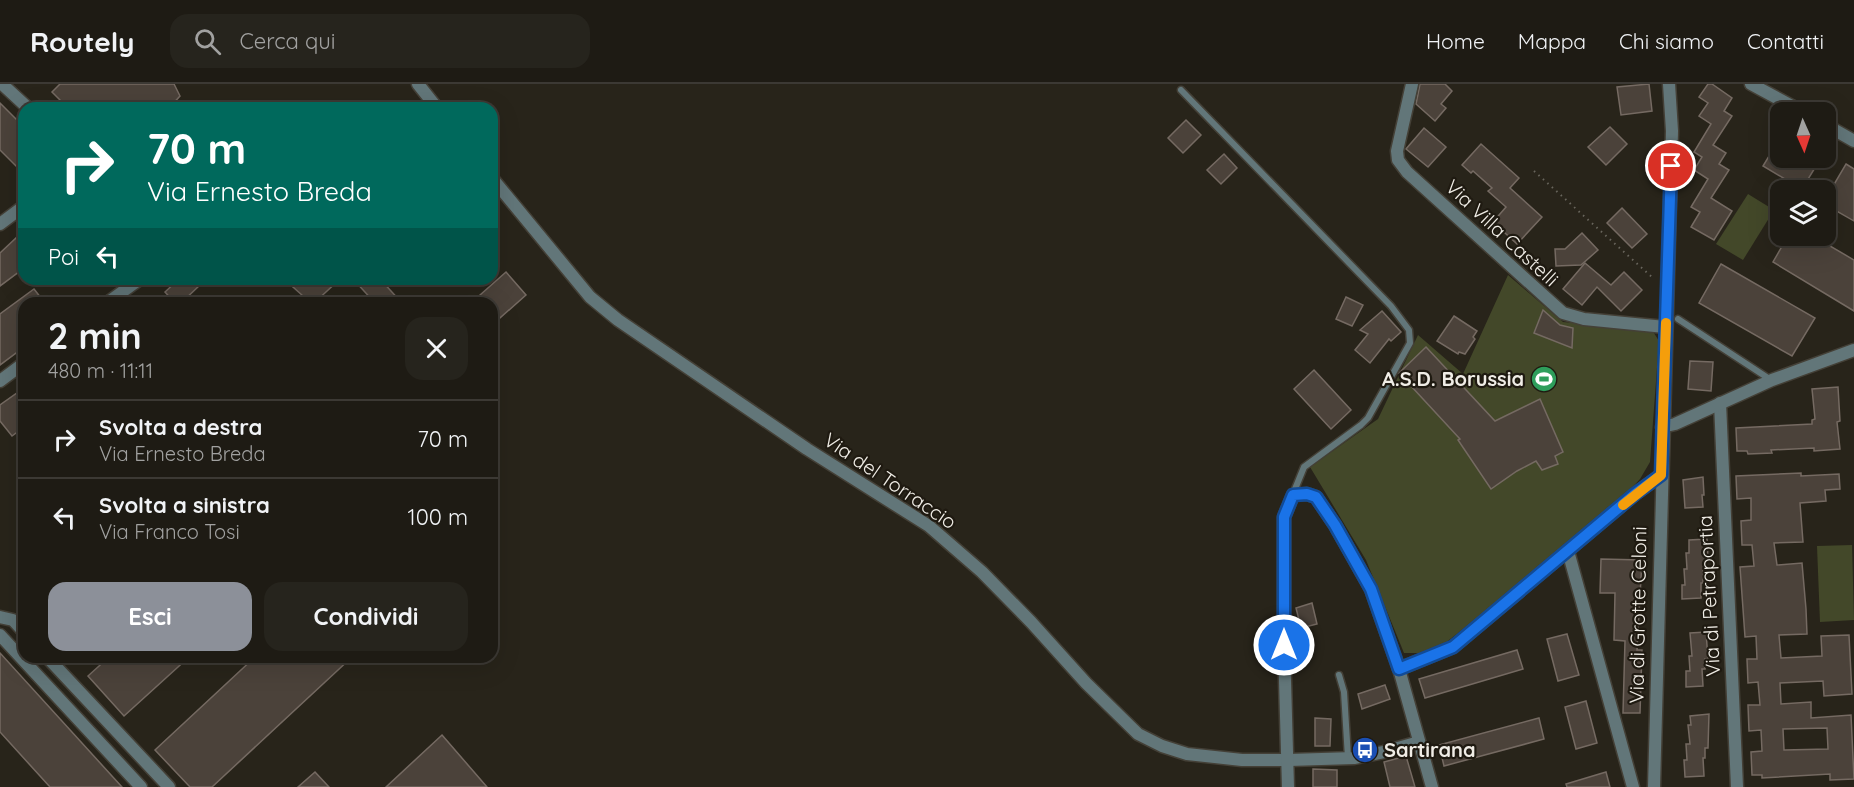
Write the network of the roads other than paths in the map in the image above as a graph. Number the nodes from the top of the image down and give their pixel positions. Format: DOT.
graph roads {
  1 [pos="2,84"];
  2 [pos="418,84"];
  3 [pos="1412,84"];
  4 [pos="1669,84"];
  5 [pos="1751,84"];
  6 [pos="1181,90"];
  7 [pos="22,102"];
  8 [pos="432,102"];
  9 [pos="1784,102"];
  10 [pos="1836,131"];
  11 [pos="1854,141"];
  12 [pos="498,185"];
  13 [pos="18,210"];
  14 [pos="0,224"];
  15 [pos="132,285"];
  16 [pos="115,297"];
  17 [pos="1678,319"];
  18 [pos="1665,327"];
  19 [pos="1854,350"];
  20 [pos="18,368"];
  21 [pos="1772,380"];
  22 [pos="0,381"];
  23 [pos="1720,403"];
  24 [pos="1662,427"];
  25 [pos="1661,475"];
  26 [pos="1293,495"];
  27 [pos="1568,551"];
  28 [pos="0,617"];
  29 [pos="18,626"];
  30 [pos="0,635"];
  31 [pos="18,654"];
  32 [pos="26,663"];
  33 [pos="53,663"];
  34 [pos="1399,669"];
  35 [pos="1339,675"];
  36 [pos="1419,742"];
  37 [pos="1348,759"];
  38 [pos="1289,760"];
  39 [pos="141,787"];
  40 [pos="169,787"];
  41 [pos="1288,787"];
  42 [pos="1432,787"];
  43 [pos="1633,787"];
  44 [pos="1654,787"];
  45 [pos="1737,787"];
  1 -- 7 [label="street"];
  2 -- 8 [label="street"];
  3 -- 18 [label="street, Via Villa Castelli"];
  4 -- 18 [label="street, Via di Grotte Celoni"];
  5 -- 9 [label="street"];
  6 -- 26 [label="lane"];
  10 -- 11 [label="street"];
  12 -- 38 [label="street, Via del Torraccio"];
  13 -- 14 [label="street"];
  15 -- 16 [label="street"];
  17 -- 21 [label="lane"];
  18 -- 24 [label="street, Via di Grotte Celoni"];
  19 -- 21 [label="street"];
  20 -- 22 [label="street"];
  21 -- 23 [label="street"];
  23 -- 24 [label="street"];
  23 -- 45 [label="street, Via di Petraportia"];
  24 -- 25 [label="street, Via di Grotte Celoni"];
  25 -- 27 [label="street"];
  25 -- 44 [label="street, Via di Grotte Celoni"];
  26 -- 34 [label="street"];
  26 -- 38 [label="street"];
  27 -- 34 [label="street"];
  27 -- 43 [label="street"];
  28 -- 29 [label="street"];
  30 -- 31 [label="street"];
  32 -- 39 [label="street"];
  33 -- 40 [label="street"];
  34 -- 36 [label="street"];
  35 -- 37 [label="lane"];
  36 -- 37 [label="street, Via del Torraccio"];
  36 -- 42 [label="street"];
  37 -- 38 [label="street, Via del Torraccio"];
  38 -- 41 [label="street"];
}
